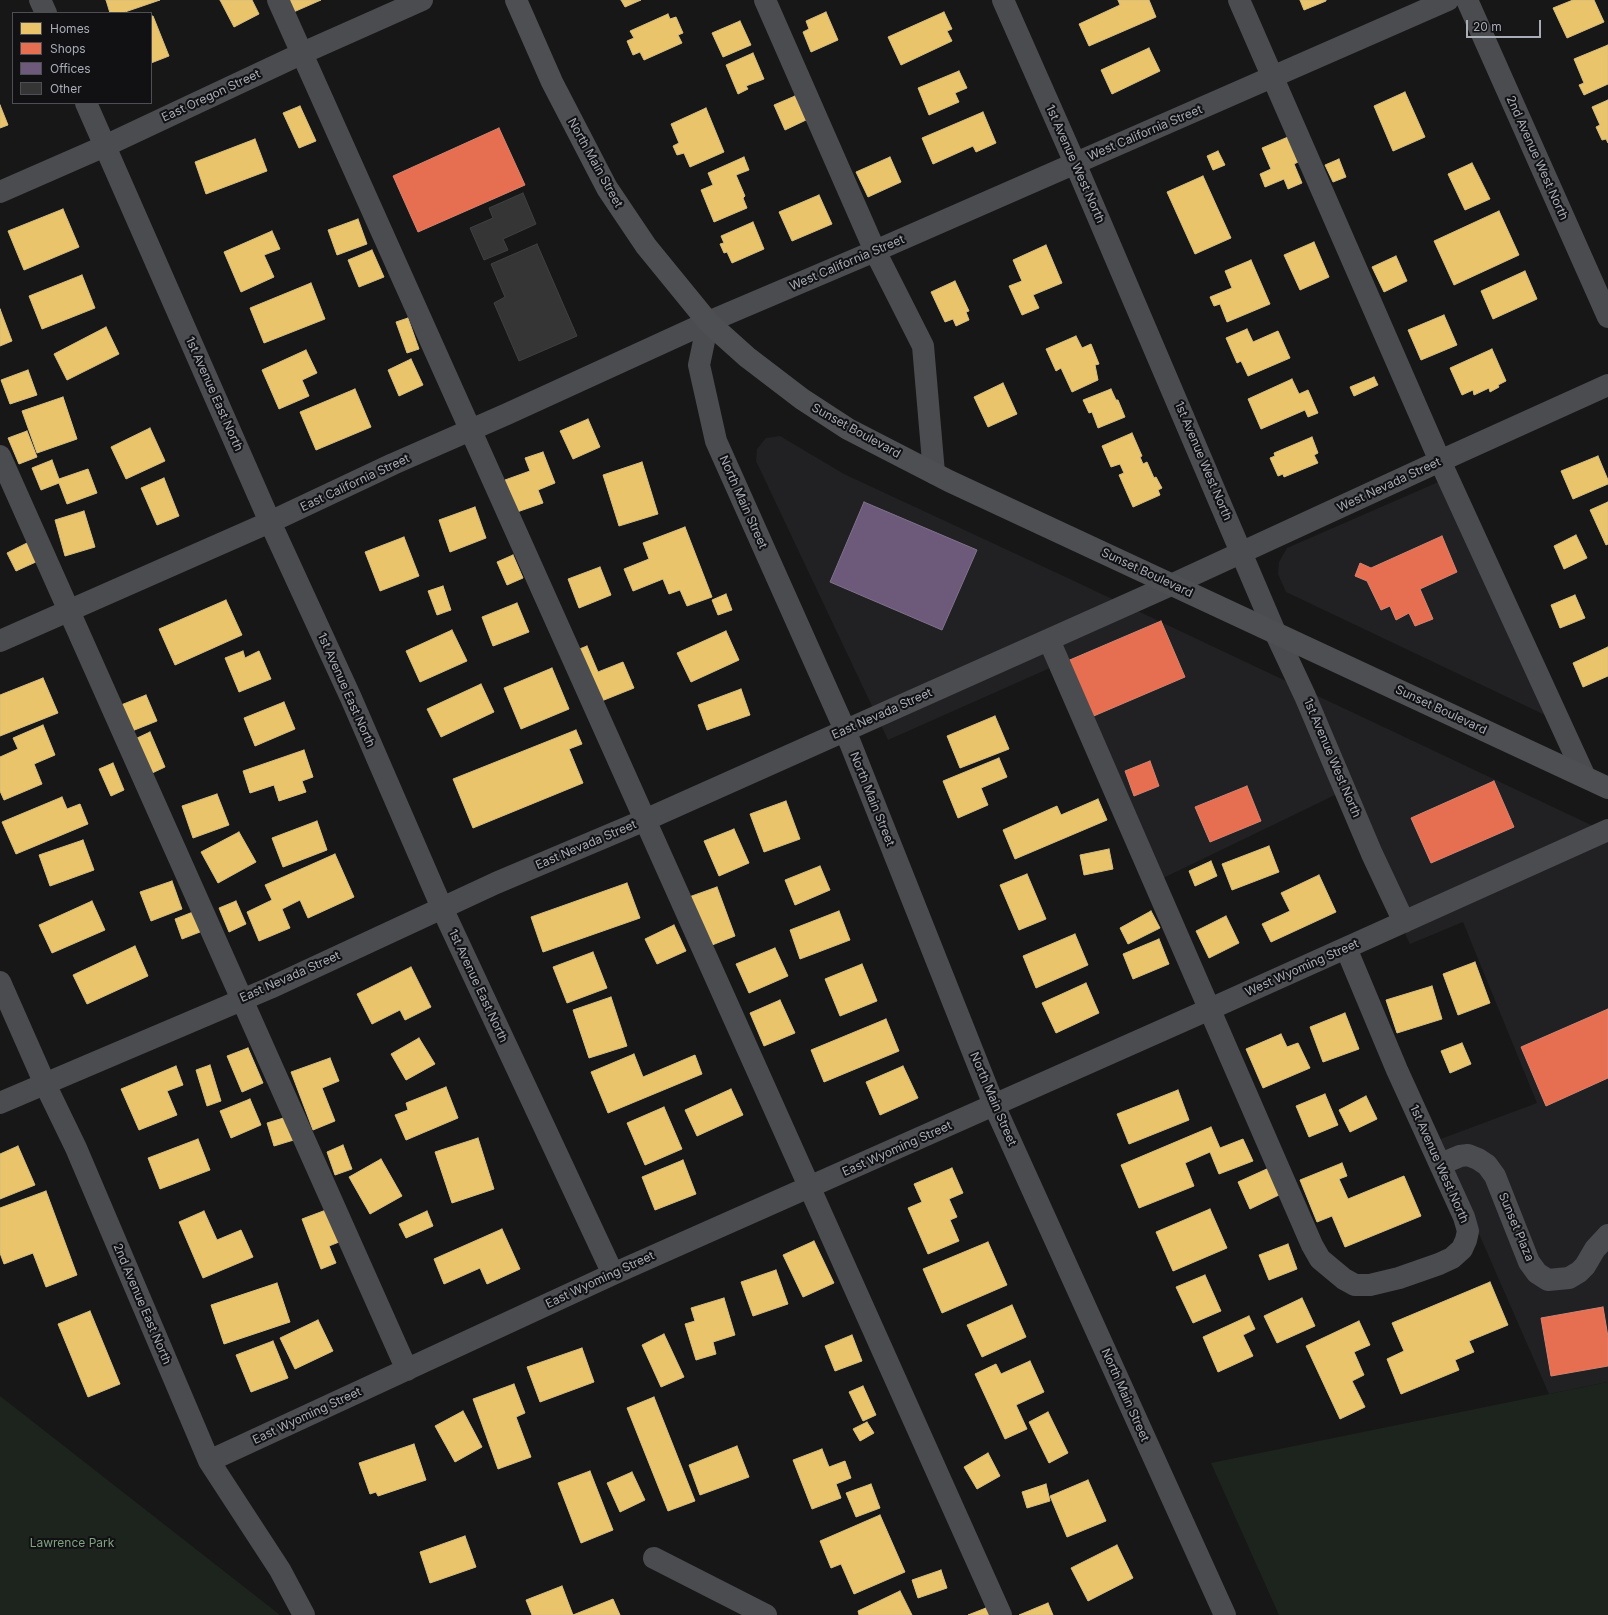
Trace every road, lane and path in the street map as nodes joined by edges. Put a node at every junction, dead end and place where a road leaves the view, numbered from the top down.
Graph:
1 (40, 0) edge
2 (278, 0) edge
3 (422, 0) edge
4 (516, 0) edge
5 (765, 0) edge
6 (1003, 0) edge
7 (1239, 0) edge
8 (1448, 0) edge
9 (1467, 0) edge
10 (46, 12) edge
11 (302, 54) junction
12 (1274, 77) junction
13 (86, 104) edge
14 (105, 146) junction
15 (1075, 163) junction
16 (0, 192) edge
17 (875, 251) junction
18 (1608, 317) edge
19 (708, 322) junction
20 (1608, 385) edge
21 (471, 430) junction
22 (0, 456) edge
23 (1440, 461) junction
24 (934, 473) junction
25 (270, 522) junction
26 (1242, 553) junction
27 (1171, 586) junction
28 (69, 610) junction
29 (1275, 632) junction
30 (1049, 640) junction
31 (0, 641) edge
32 (845, 730) junction
33 (1585, 777) junction
34 (1608, 788) edge
35 (645, 820) junction
36 (1608, 830) edge
37 (442, 908) junction
38 (1404, 922) junction
39 (1346, 948) junction
40 (0, 982) edge
41 (242, 999) junction
42 (1210, 1009) junction
43 (45, 1084) junction
44 (0, 1103) edge
45 (994, 1105) junction
46 (1440, 1164) junction
47 (810, 1188) junction
48 (1608, 1235) edge
49 (613, 1274) junction
50 (407, 1370) junction
51 (209, 1461) junction
52 (654, 1558) dead end
53 (304, 1615) edge
54 (766, 1615) edge
55 (1001, 1615) edge
56 (1225, 1615) edge

1 - 10 street
2 - 11 street
3 - 11 street, East Oregon Street
4 - 19 main road, North Main Street
5 - 17 street
6 - 15 street, 1st Avenue West North
7 - 12 street
8 - 12 street, West California Street
9 - 18 street, 2nd Avenue West North
11 - 14 street, East Oregon Street
11 - 21 street
12 - 15 street, West California Street
12 - 23 street
13 - 14 street, 1st Avenue East North
14 - 16 street, East Oregon Street
14 - 25 street, 1st Avenue East North
15 - 17 street, West California Street
15 - 26 street, 1st Avenue West North
17 - 19 street, West California Street
17 - 24 street
19 - 21 street, East California Street
19 - 24 main road, Sunset Boulevard
19 - 32 street, North Main Street
20 - 23 street, West Nevada Street
21 - 25 street, East California Street
21 - 35 street
22 - 28 street
23 - 26 street, West Nevada Street
23 - 33 street
24 - 27 main road, Sunset Boulevard
25 - 28 street, East California Street
25 - 37 street, 1st Avenue East North
26 - 27 street, West Nevada Street
26 - 29 street, 1st Avenue West North
27 - 29 main road, Sunset Boulevard
27 - 30 street, East Nevada Street
28 - 31 street, East California Street
28 - 41 street
29 - 33 main road, Sunset Boulevard
29 - 38 street, 1st Avenue West North
30 - 32 street, East Nevada Street
30 - 42 street, 1st Avenue West North
32 - 35 street, East Nevada Street
32 - 45 street, North Main Street
33 - 34 main road, Sunset Boulevard
35 - 37 street, East Nevada Street
35 - 47 street
36 - 38 street, West Wyoming Street
37 - 41 street, East Nevada Street
37 - 49 street, 1st Avenue East North
38 - 39 street, West Wyoming Street
39 - 42 street, West Wyoming Street
39 - 46 street, 1st Avenue West North
40 - 43 street, 2nd Avenue East North
41 - 43 street, East Nevada Street
41 - 50 street
42 - 45 street, West Wyoming Street
42 - 46 street, 1st Avenue West North
43 - 44 street, East Nevada Street
43 - 51 street, 2nd Avenue East North
45 - 47 street, East Wyoming Street
45 - 56 street, North Main Street
46 - 48 street, Sunset Plaza
47 - 49 street, East Wyoming Street
47 - 55 street
49 - 50 street, East Wyoming Street
50 - 51 street, East Wyoming Street
51 - 53 street, 2nd Avenue East North
52 - 54 street

